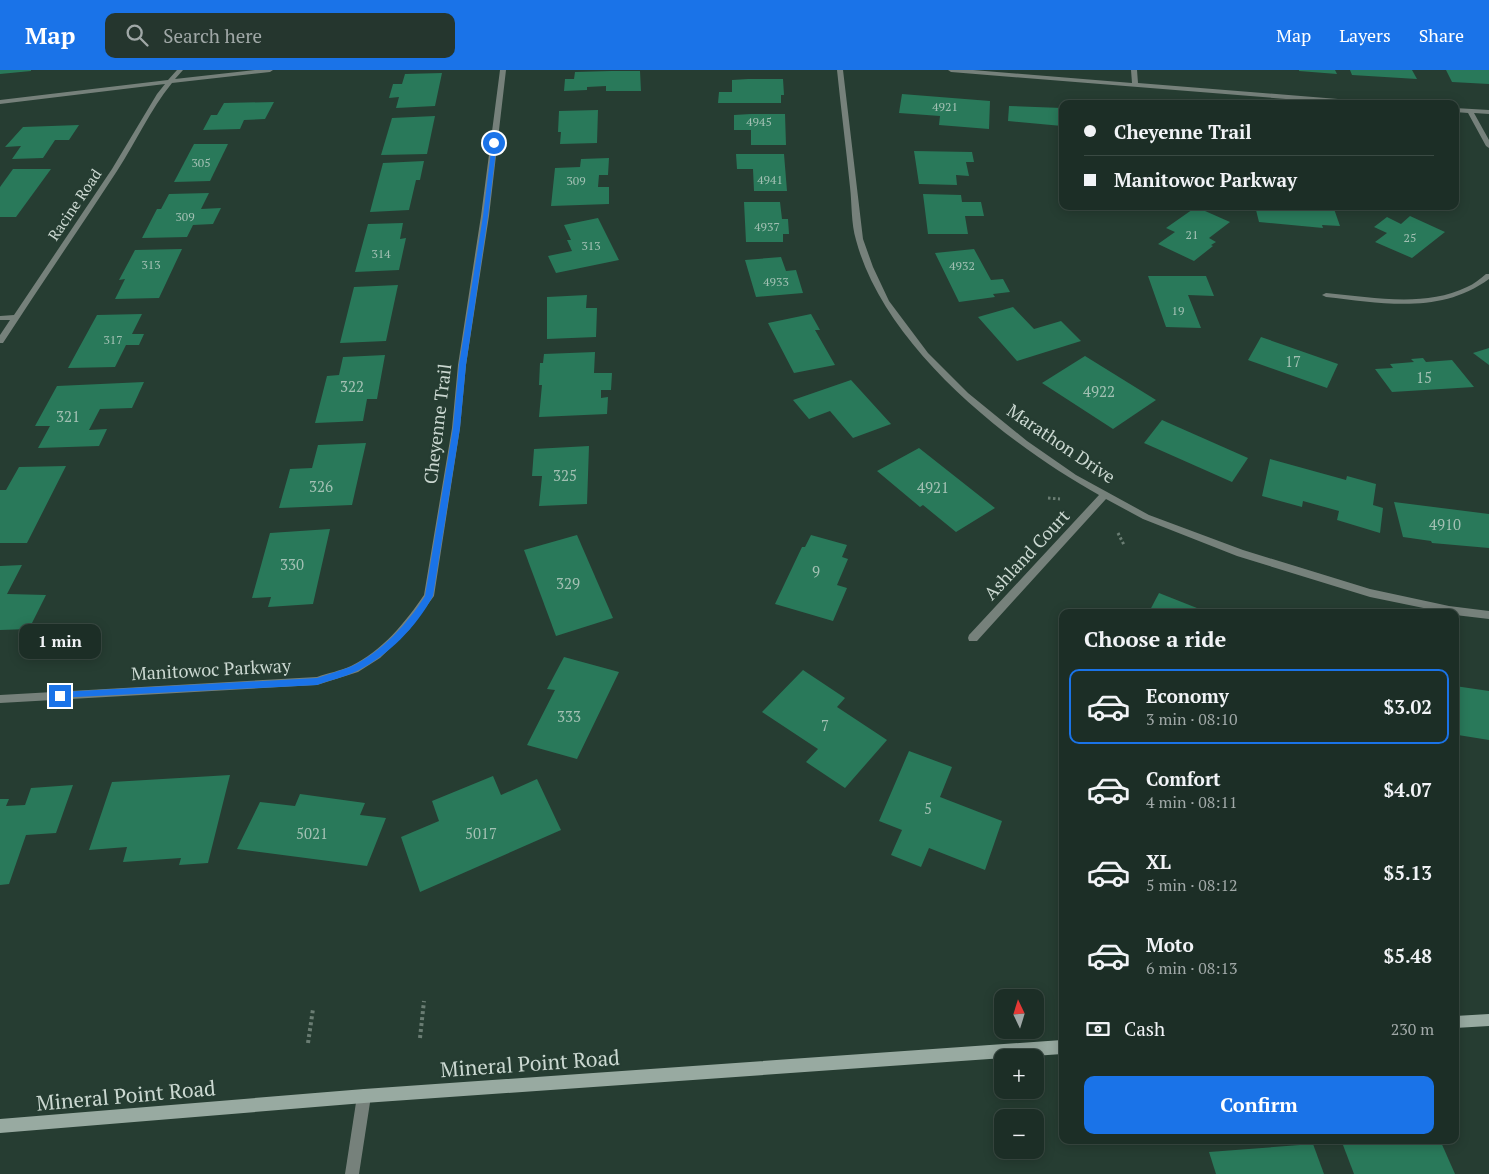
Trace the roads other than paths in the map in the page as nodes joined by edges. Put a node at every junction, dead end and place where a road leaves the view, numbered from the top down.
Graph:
1 (180, 70) edge
2 (270, 70) edge
3 (503, 70) edge
4 (840, 70) edge
5 (951, 70) edge
6 (1134, 70) edge
7 (170, 82) junction
8 (1135, 85) junction
9 (1324, 100) edge
10 (0, 102) edge
11 (1459, 110) edge
12 (1470, 110) junction
13 (1489, 112) edge
14 (1489, 146) edge
15 (1489, 276) edge
16 (1326, 295) dead end
17 (17, 317) junction
18 (0, 318) edge
19 (0, 341) edge
20 (1105, 495) junction
21 (1444, 609) edge
22 (1459, 611) edge
23 (1489, 615) edge
24 (406, 627) joint
25 (973, 638) dead end
26 (0, 699) edge
27 (1489, 1020) edge
28 (1459, 1022) edge
29 (1059, 1047) edge
30 (364, 1096) junction
31 (0, 1126) edge
32 (352, 1174) edge

1 - 7 street, Racine Road
2 - 7 street
3 - 24 street, Cheyenne Trail
4 - 20 street, Marathon Drive
5 - 8 street
6 - 8 street
7 - 10 street
7 - 17 street, Racine Road
8 - 9 street
11 - 12 street
12 - 13 street
12 - 14 street
15 - 16 street
17 - 18 street
17 - 19 street, Racine Road
20 - 21 street, Marathon Drive
20 - 25 street, Ashland Court
22 - 23 street, Marathon Drive
24 - 26 street, Manitowoc Parkway
27 - 28 main road
29 - 30 main road, Mineral Point Road
30 - 31 main road, Mineral Point Road
30 - 32 street

